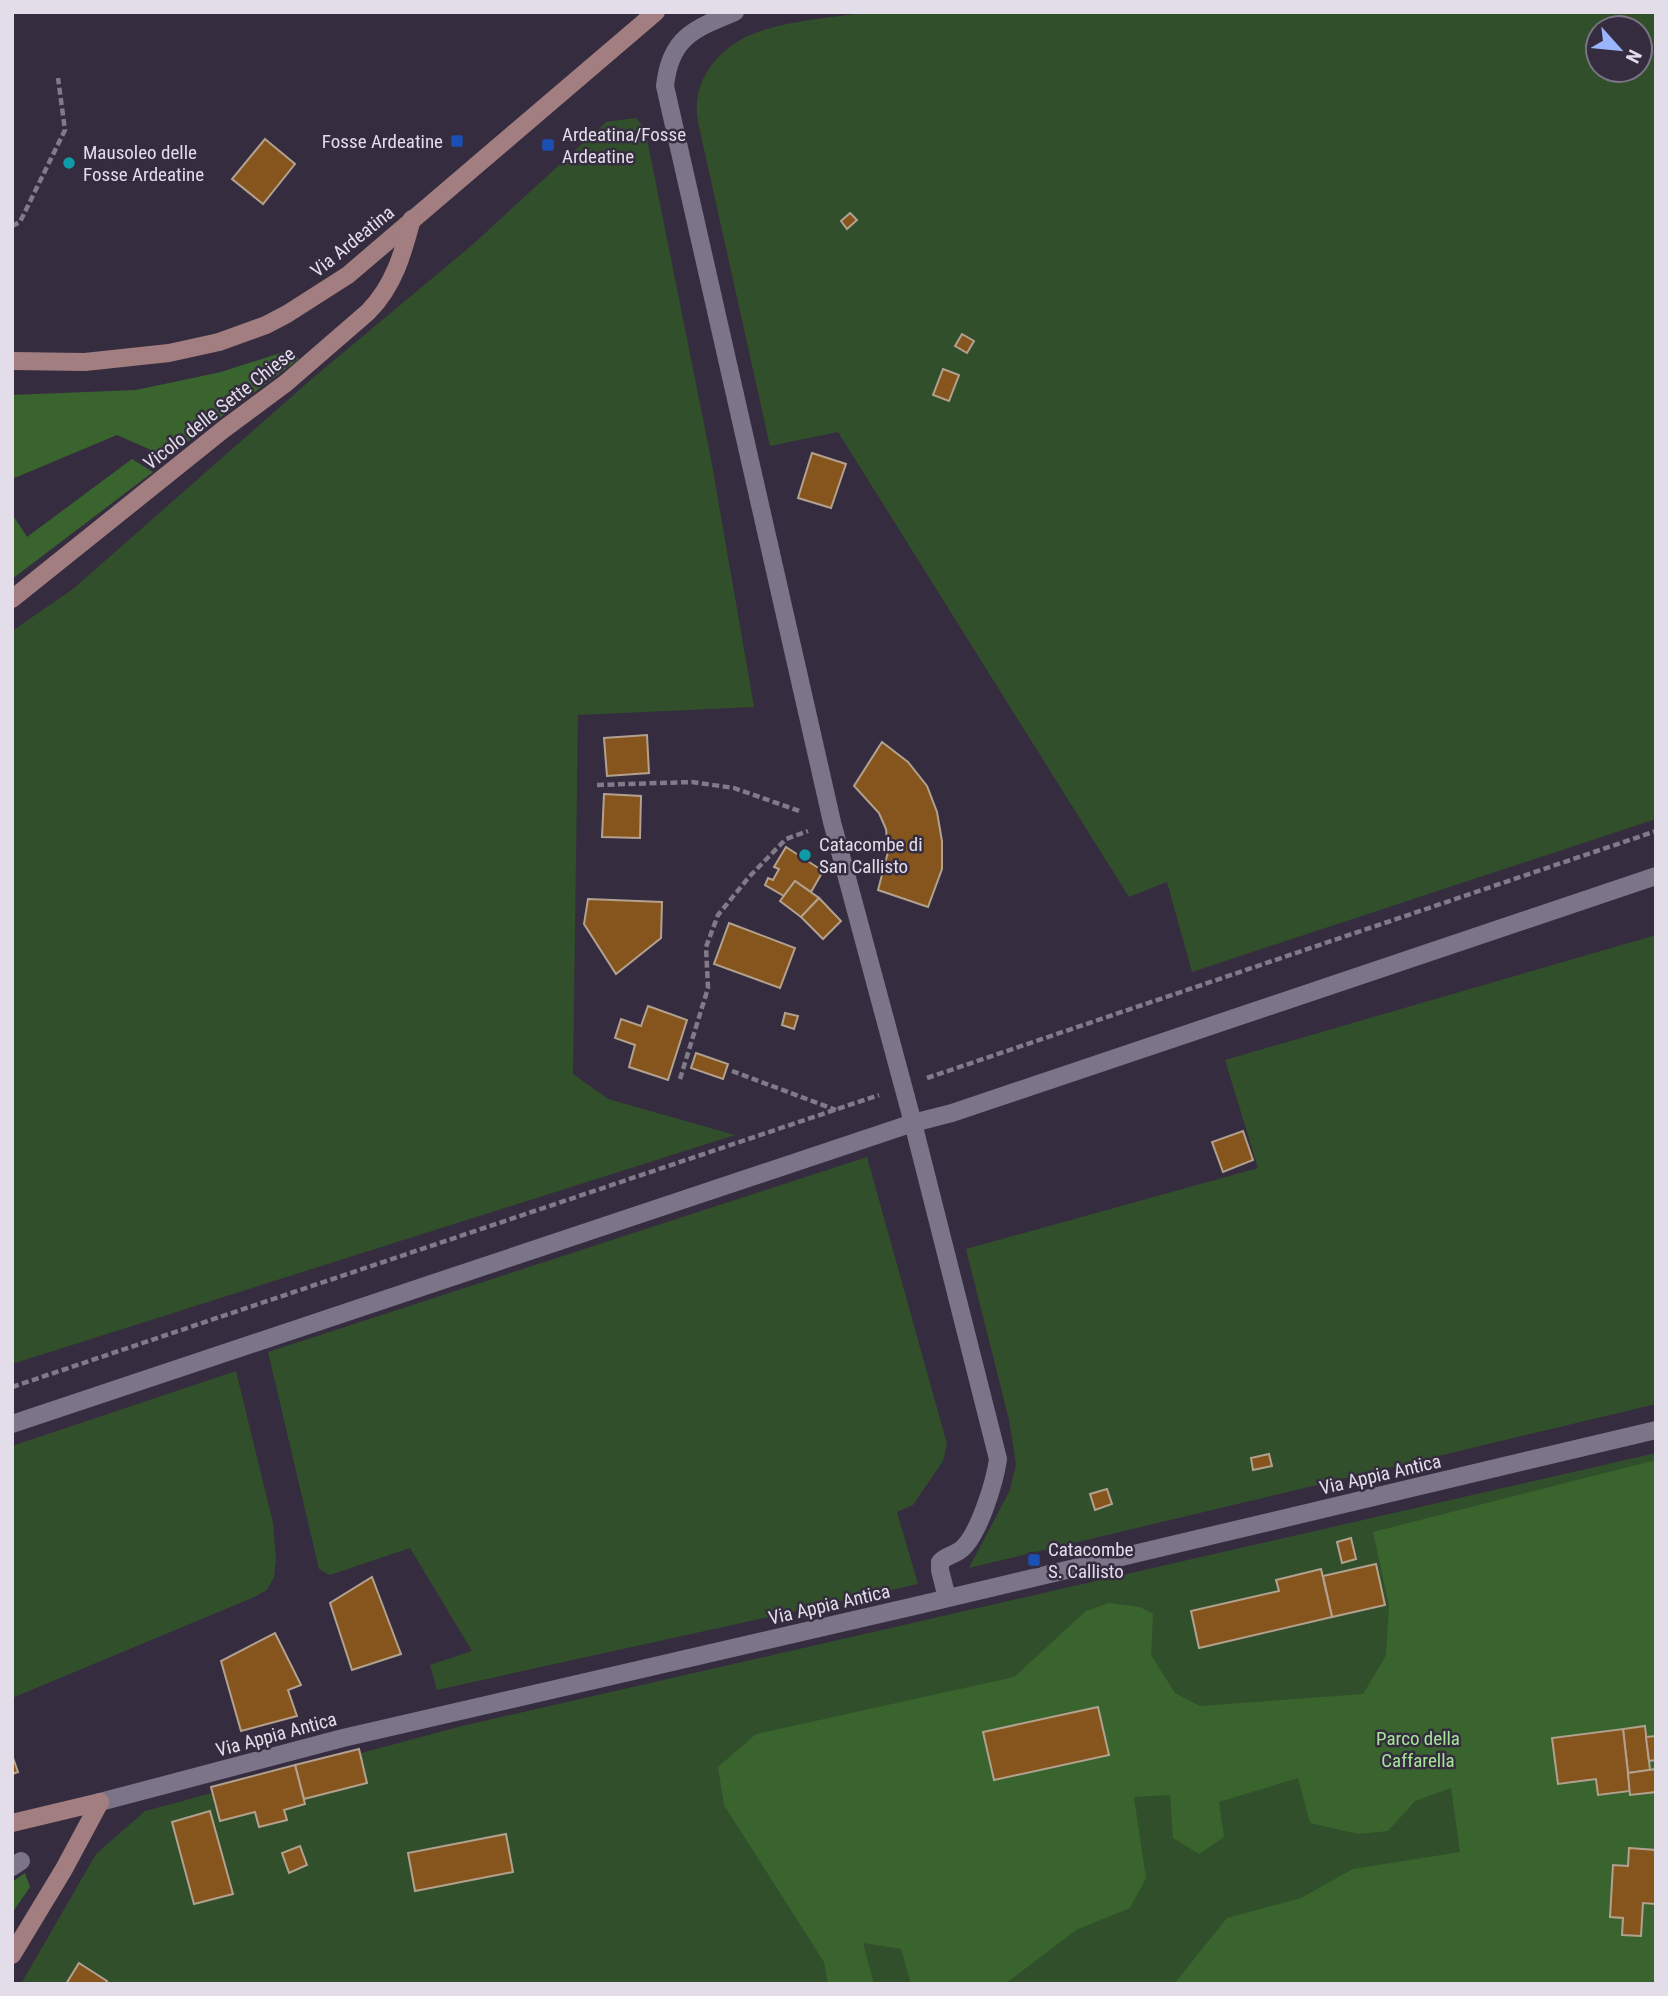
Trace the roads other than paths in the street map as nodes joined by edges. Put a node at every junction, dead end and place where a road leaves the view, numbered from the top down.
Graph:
1 (656, 12) edge
2 (735, 12) edge
3 (412, 219) junction
4 (12, 361) edge
5 (12, 599) edge
6 (1656, 876) edge
7 (913, 1123) junction
8 (12, 1424) edge
9 (1656, 1430) edge
10 (947, 1598) junction
11 (100, 1802) junction
12 (12, 1823) edge
13 (12, 1955) edge

1 - 3 main road, Via Ardeatina
2 - 7 street
3 - 4 main road, Via Ardeatina
3 - 5 main road, Vicolo delle Sette Chiese
6 - 7 street
7 - 8 street
7 - 10 street
9 - 10 street, Via Appia Antica
10 - 11 street, Via Appia Antica
11 - 12 main road, Via Appia Antica
11 - 13 main road

